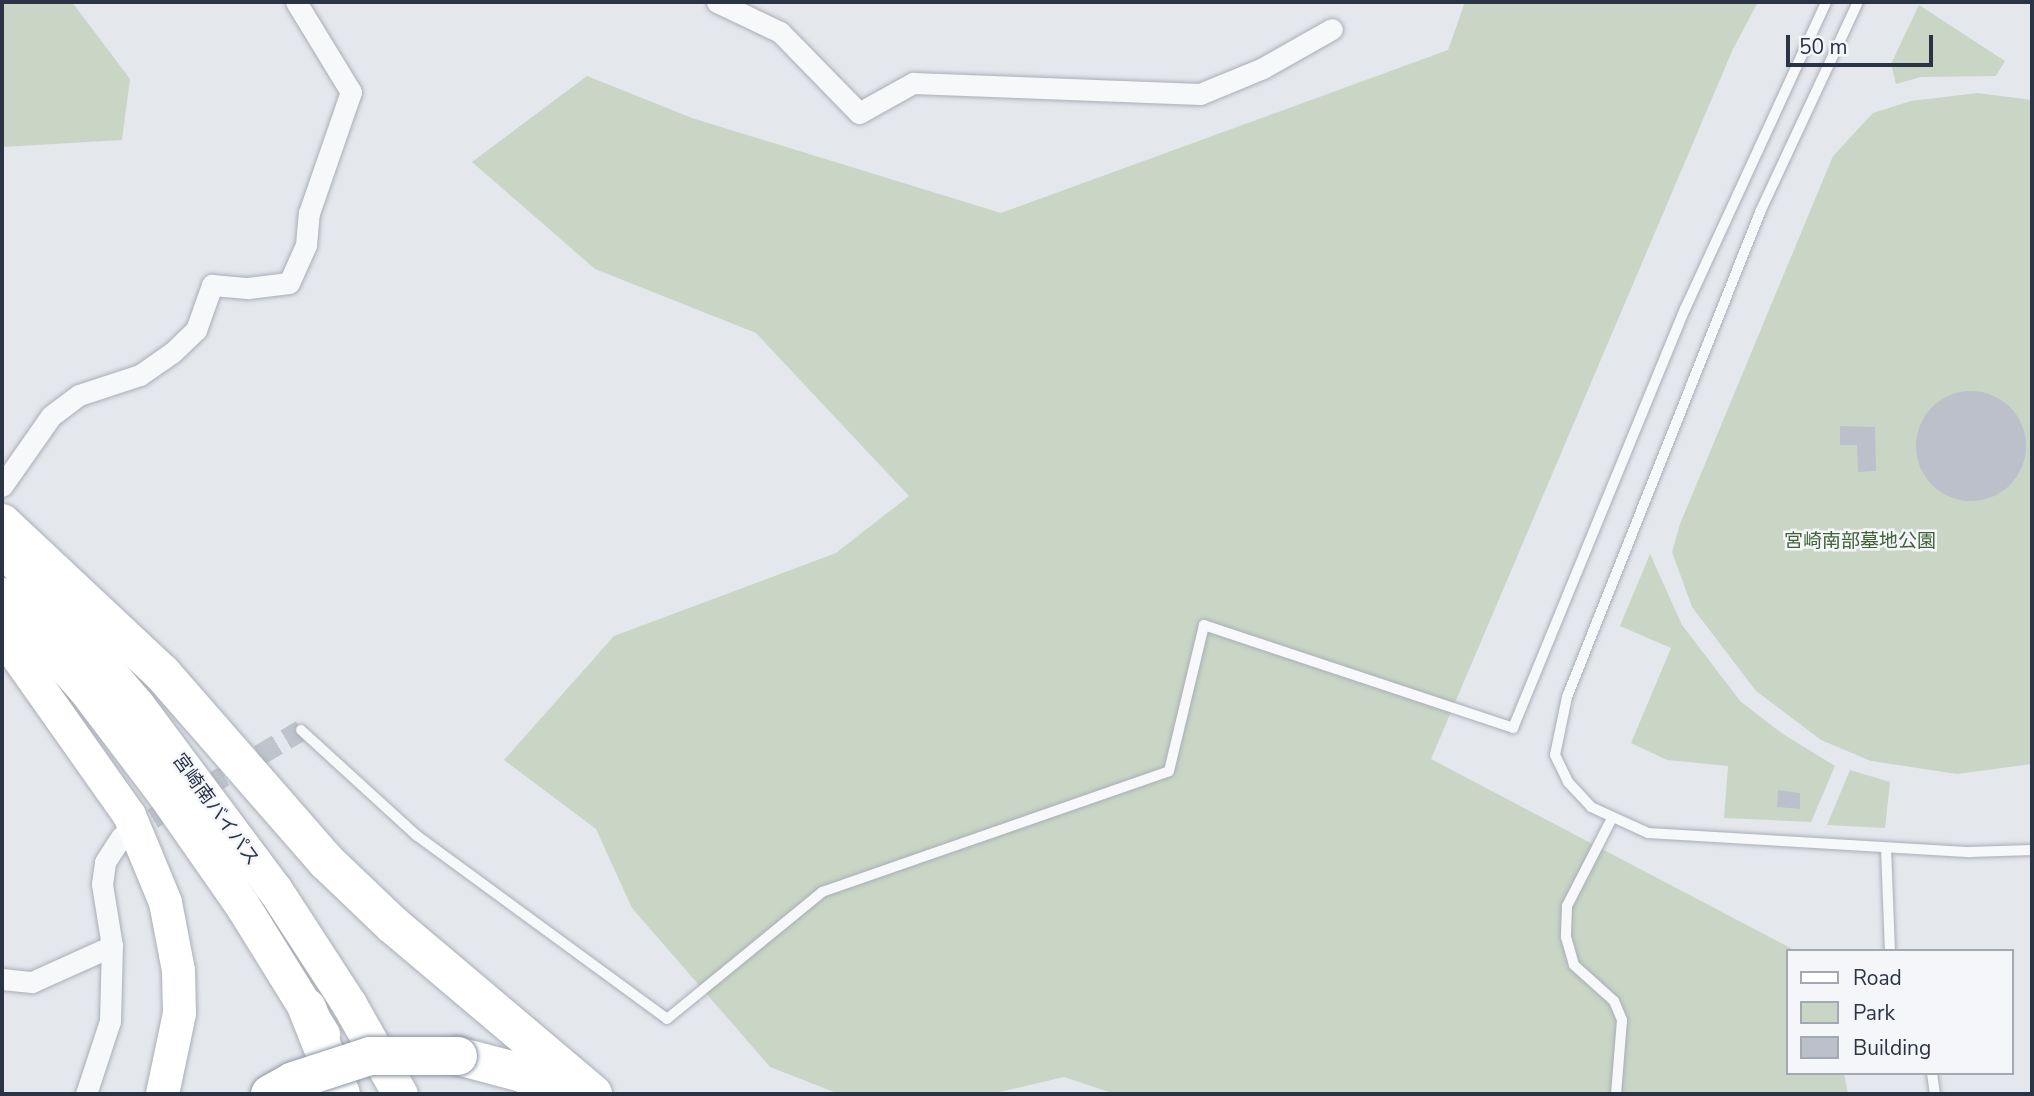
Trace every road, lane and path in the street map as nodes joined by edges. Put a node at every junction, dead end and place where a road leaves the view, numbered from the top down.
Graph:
1 (296, 2) edge
2 (717, 2) edge
3 (1826, 2) edge
4 (1858, 2) edge
5 (1332, 30) dead end
6 (2, 486) edge
7 (2, 523) edge
8 (2, 546) edge
9 (2, 595) edge
10 (2, 635) edge
11 (301, 730) dead end
12 (1611, 820) junction
13 (121, 837) tunnel mouth
14 (1886, 848) junction
15 (2032, 849) edge
16 (113, 946) junction
17 (1890, 949) edge
18 (2, 979) edge
19 (349, 1004) junction
20 (307, 1008) junction
21 (1932, 1075) edge
22 (86, 1094) edge
23 (162, 1094) edge
24 (270, 1094) edge
25 (341, 1094) edge
26 (358, 1094) edge
27 (400, 1094) edge
28 (419, 1094) edge
29 (570, 1094) edge
30 (593, 1094) edge
31 (1616, 1094) edge
32 (1935, 1094) edge

1 - 6 street
2 - 5 street
3 - 11 lane
4 - 12 lane
7 - 30 highway
8 - 19 highway, 宮崎南バイパス
9 - 20 highway, 宮崎南バイパス
10 - 23 main road
12 - 14 lane
12 - 31 lane
13 - 16 street
14 - 15 lane
14 - 17 lane
16 - 18 street
16 - 22 street
19 - 27 highway, 宮崎南バイパス
19 - 28 main road
20 - 25 highway
20 - 26 highway, 宮崎南バイパス
21 - 32 lane
24 - 29 highway, bridge

